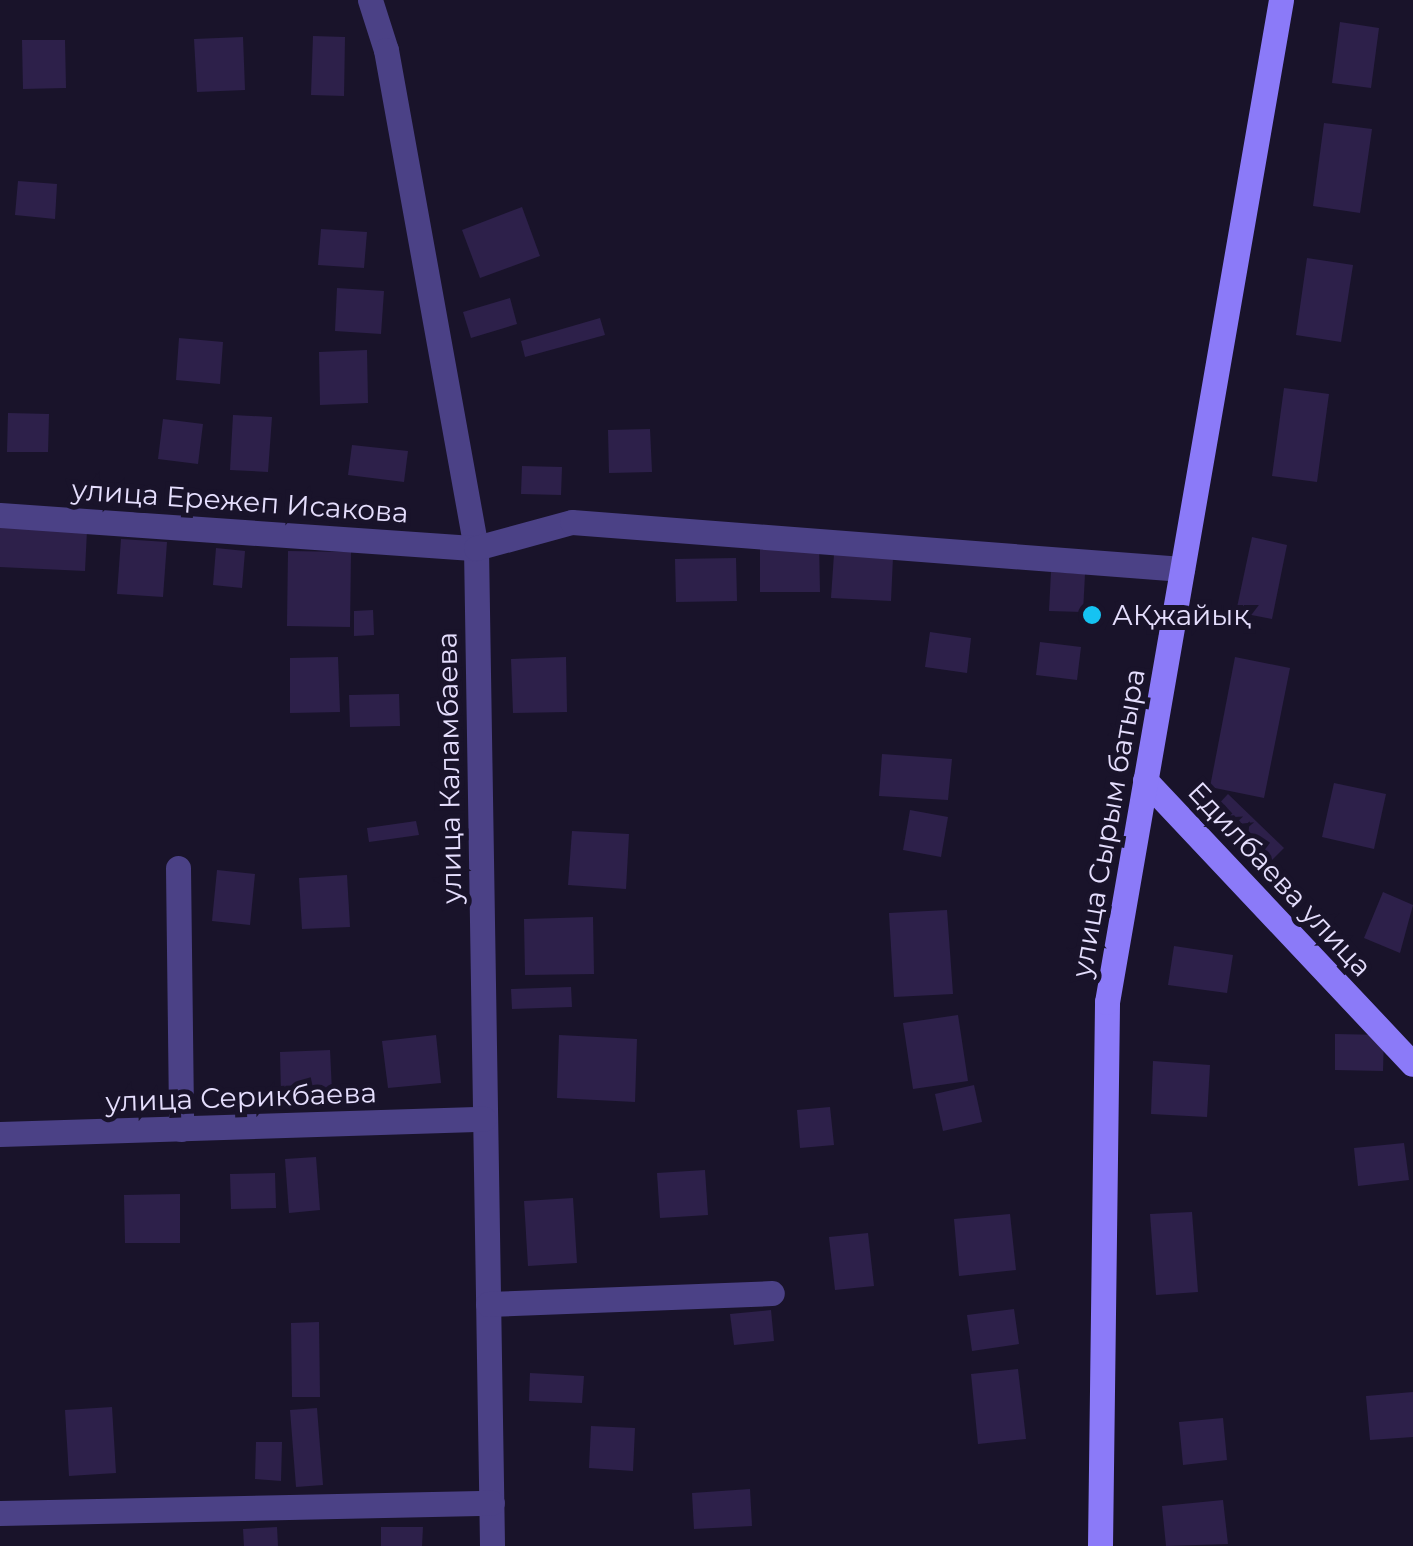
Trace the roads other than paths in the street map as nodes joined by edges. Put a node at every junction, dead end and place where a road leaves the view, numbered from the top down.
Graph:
1 (370, 0) edge
2 (1282, 0) edge
3 (0, 515) edge
4 (476, 548) junction
5 (1182, 570) junction
6 (1146, 780) junction
7 (178, 868) dead end
8 (1413, 1064) edge
9 (484, 1119) junction
10 (181, 1128) junction
11 (0, 1134) edge
12 (772, 1293) dead end
13 (488, 1304) junction
14 (492, 1502) junction
15 (0, 1513) edge
16 (492, 1546) edge
17 (1100, 1546) edge

1 - 4 street, улица Каламбаева
2 - 5 street, улица Сырым батыра
3 - 4 street, улица Ережеп Исакова
4 - 5 street, улица Ережеп Исакова
4 - 9 street, улица Каламбаева
5 - 6 street, улица Сырым батыра
6 - 8 street, Едилбаева улица
6 - 17 street, улица Сырым батыра
7 - 10 street
9 - 10 street, улица Серикбаева
9 - 13 street, улица Каламбаева
10 - 11 street, улица Серикбаева
12 - 13 street
13 - 14 street, улица Каламбаева
14 - 15 street
14 - 16 street, улица Каламбаева

